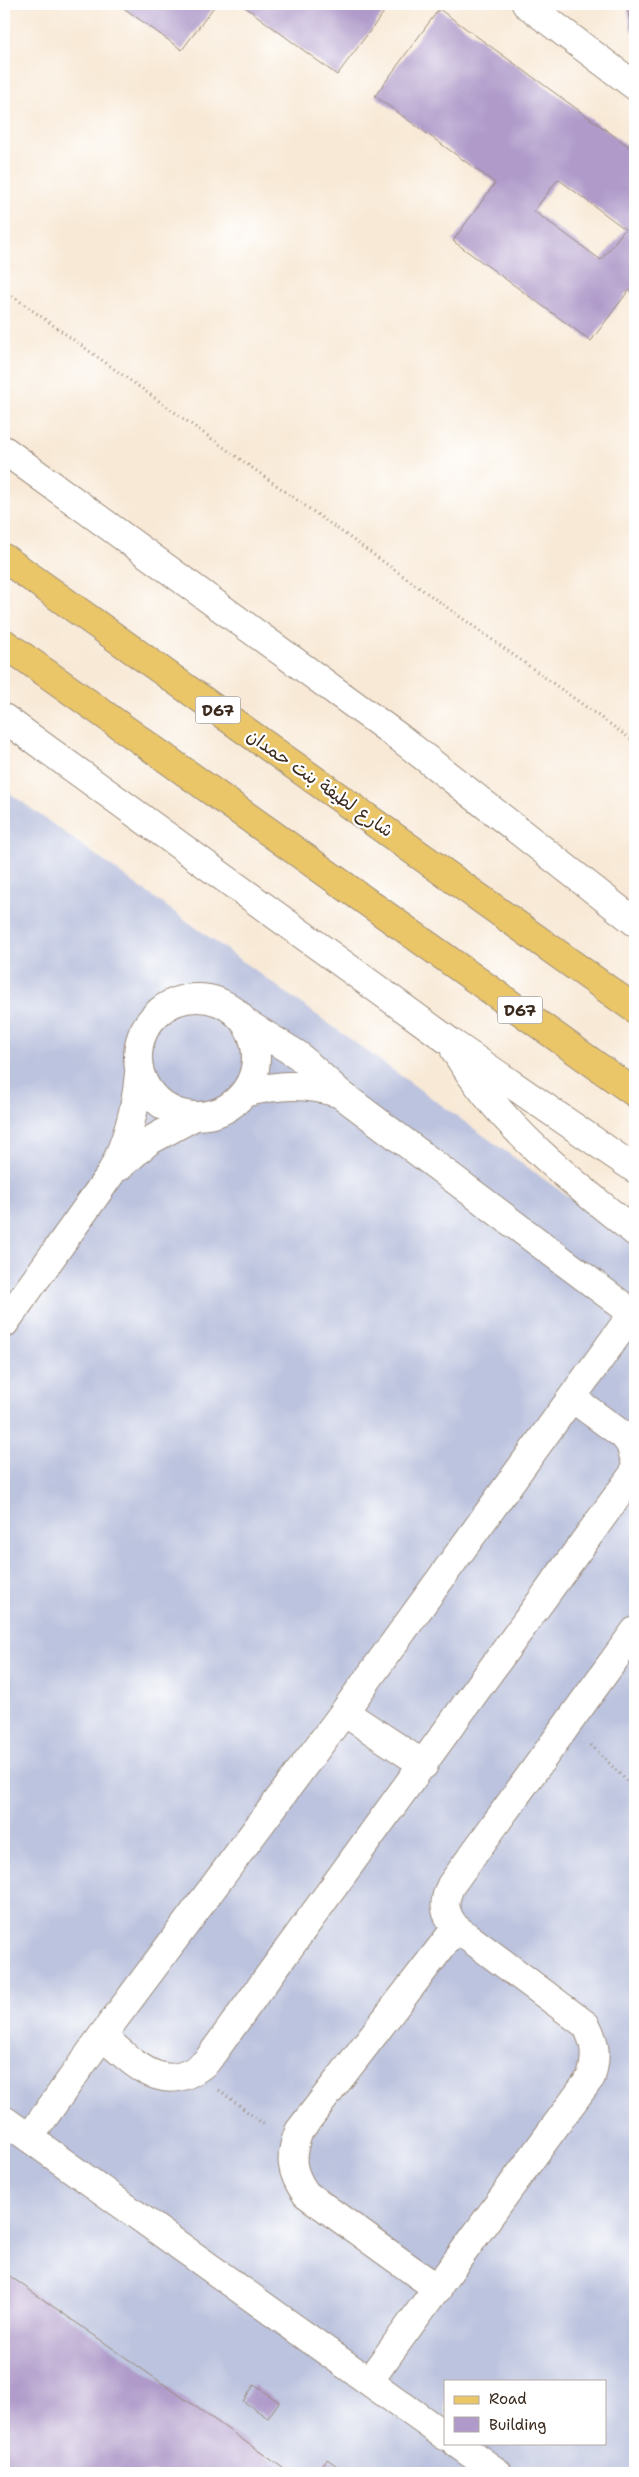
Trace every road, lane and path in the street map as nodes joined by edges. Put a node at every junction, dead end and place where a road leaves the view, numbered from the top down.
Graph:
1 (530, 5) edge
2 (635, 86) edge
3 (4, 290) edge
4 (4, 450) edge
5 (4, 558) edge
6 (4, 643) edge
7 (4, 718) edge
8 (635, 742) edge
9 (635, 922) edge
10 (635, 1009) edge
11 (246, 1023) junction
12 (450, 1041) junction
13 (139, 1073) junction
14 (244, 1093) junction
15 (635, 1093) edge
16 (342, 1095) junction
17 (195, 1116) junction
18 (635, 1169) edge
19 (110, 1175) junction
20 (635, 1232) edge
21 (634, 1314) edge
22 (4, 1324) edge
23 (572, 1398) junction
24 (635, 1460) edge
25 (635, 1467) edge
26 (635, 1631) edge
27 (344, 1712) junction
28 (568, 1723) junction
29 (424, 1764) junction
30 (635, 1789) edge
31 (456, 1928) junction
32 (102, 2036) junction
33 (195, 2072) junction
34 (4, 2120) edge
35 (29, 2138) junction
36 (293, 2147) junction
37 (438, 2289) junction
38 (369, 2381) junction
39 (444, 2435) edge
40 (457, 2444) edge
41 (498, 2473) edge

1 - 2 street
3 - 8 path
4 - 9 street
5 - 10 main road, شارع لطيفة بنت حمدان / D67
6 - 15 main road, D67
7 - 12 street
11 - 13 street
11 - 14 street
11 - 16 street
12 - 18 street
12 - 20 street
13 - 17 street
13 - 19 street
14 - 16 street
14 - 17 street
16 - 21 street
17 - 19 street
19 - 22 street
21 - 23 street
23 - 24 street
23 - 27 street
25 - 29 street
26 - 28 street
27 - 29 street
27 - 32 street
28 - 30 path
28 - 31 street
29 - 33 street
31 - 36 street
31 - 37 street
32 - 33 street
32 - 35 street
33 - 36 path
34 - 35 street
35 - 38 street
36 - 37 street
37 - 38 street
38 - 39 street
40 - 41 street

